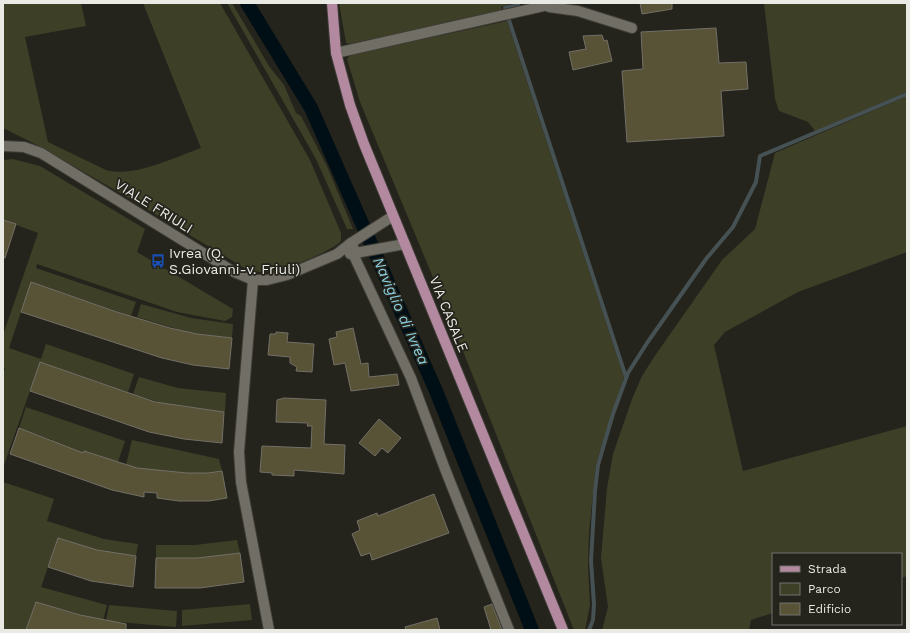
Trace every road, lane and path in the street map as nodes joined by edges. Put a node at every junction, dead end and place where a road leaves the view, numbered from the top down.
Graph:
1 (332, 3) edge
2 (557, 3) edge
3 (543, 6) junction
4 (632, 28) dead end
5 (336, 53) junction
6 (3, 146) edge
7 (393, 216) junction
8 (351, 243) junction
9 (405, 244) junction
10 (356, 253) junction
11 (337, 254) junction
12 (253, 280) junction
13 (269, 630) edge
14 (509, 630) edge
15 (563, 630) edge

1 - 5 main road, VIA CASALE
2 - 3 street
3 - 4 street
3 - 5 street
5 - 7 main road, VIA CASALE
6 - 12 street, VIALE FRIULI
7 - 8 street, VIALE FRIULI
7 - 9 main road, VIA CASALE
8 - 10 street
8 - 11 street, VIALE FRIULI
9 - 10 street, VIALE FRIULI
9 - 15 main road, VIA CASALE
10 - 11 street, VIALE FRIULI
10 - 14 street
11 - 12 street, VIALE FRIULI
12 - 13 street

